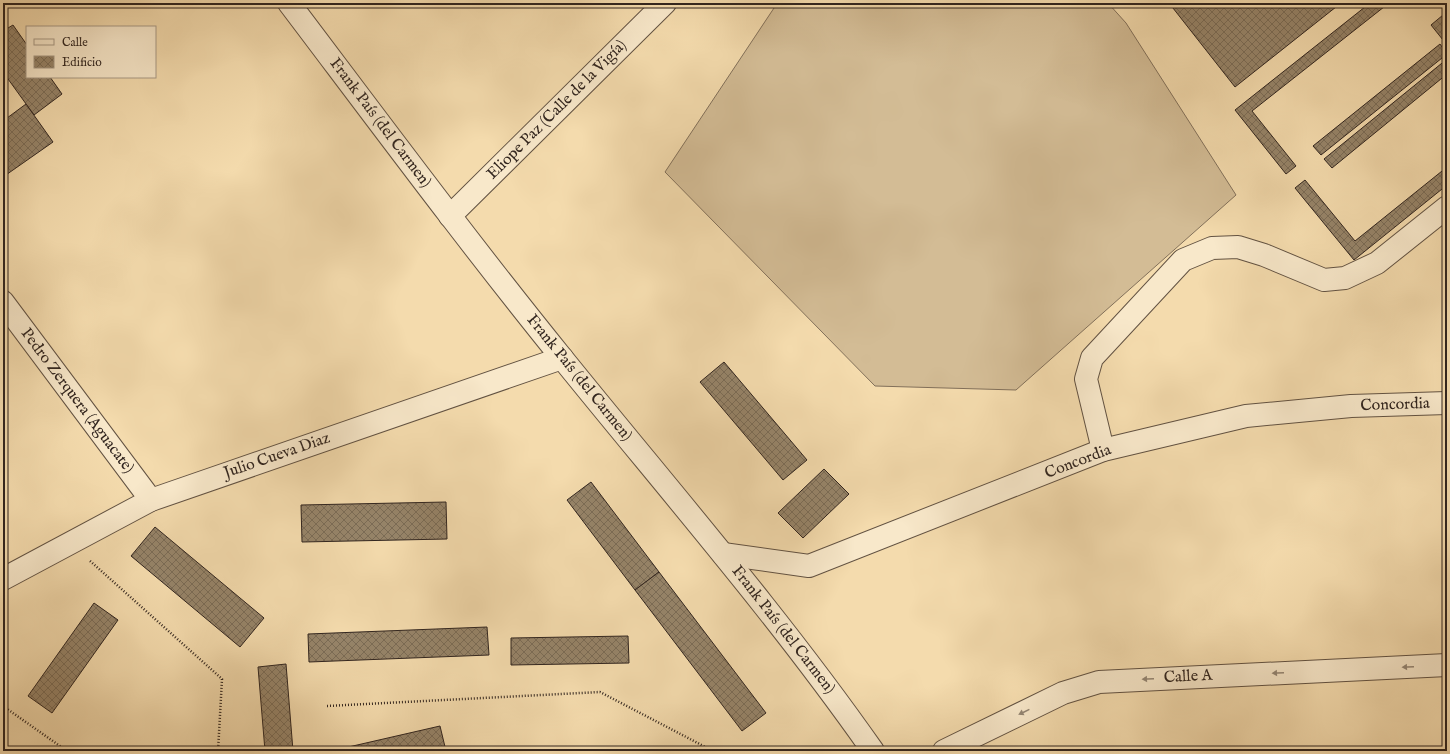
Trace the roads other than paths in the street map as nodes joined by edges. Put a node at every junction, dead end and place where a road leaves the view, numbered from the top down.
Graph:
1 (288, 3) edge
2 (664, 3) edge
3 (1447, 207) edge
4 (450, 216) junction
5 (3, 302) edge
6 (562, 358) junction
7 (1447, 403) edge
8 (1103, 450) junction
9 (151, 500) junction
10 (723, 554) junction
11 (3, 579) edge
12 (1447, 665) edge
13 (873, 751) edge
14 (944, 751) edge

1 - 4 street, Frank País (del Carmen)
2 - 4 street, Eliope Paz (Calle de la Vigía)
3 - 8 street
4 - 6 street, Frank País (del Carmen)
5 - 9 street, Pedro Zerquera (Aguacate)
6 - 9 street, Julio Cueva Diaz
6 - 10 street, Frank País (del Carmen)
7 - 8 street, Concordia
8 - 10 street, Concordia
9 - 11 street, Julio Cueva Diaz
10 - 13 street, Frank País (del Carmen)
12 -> 14 street, Calle A

